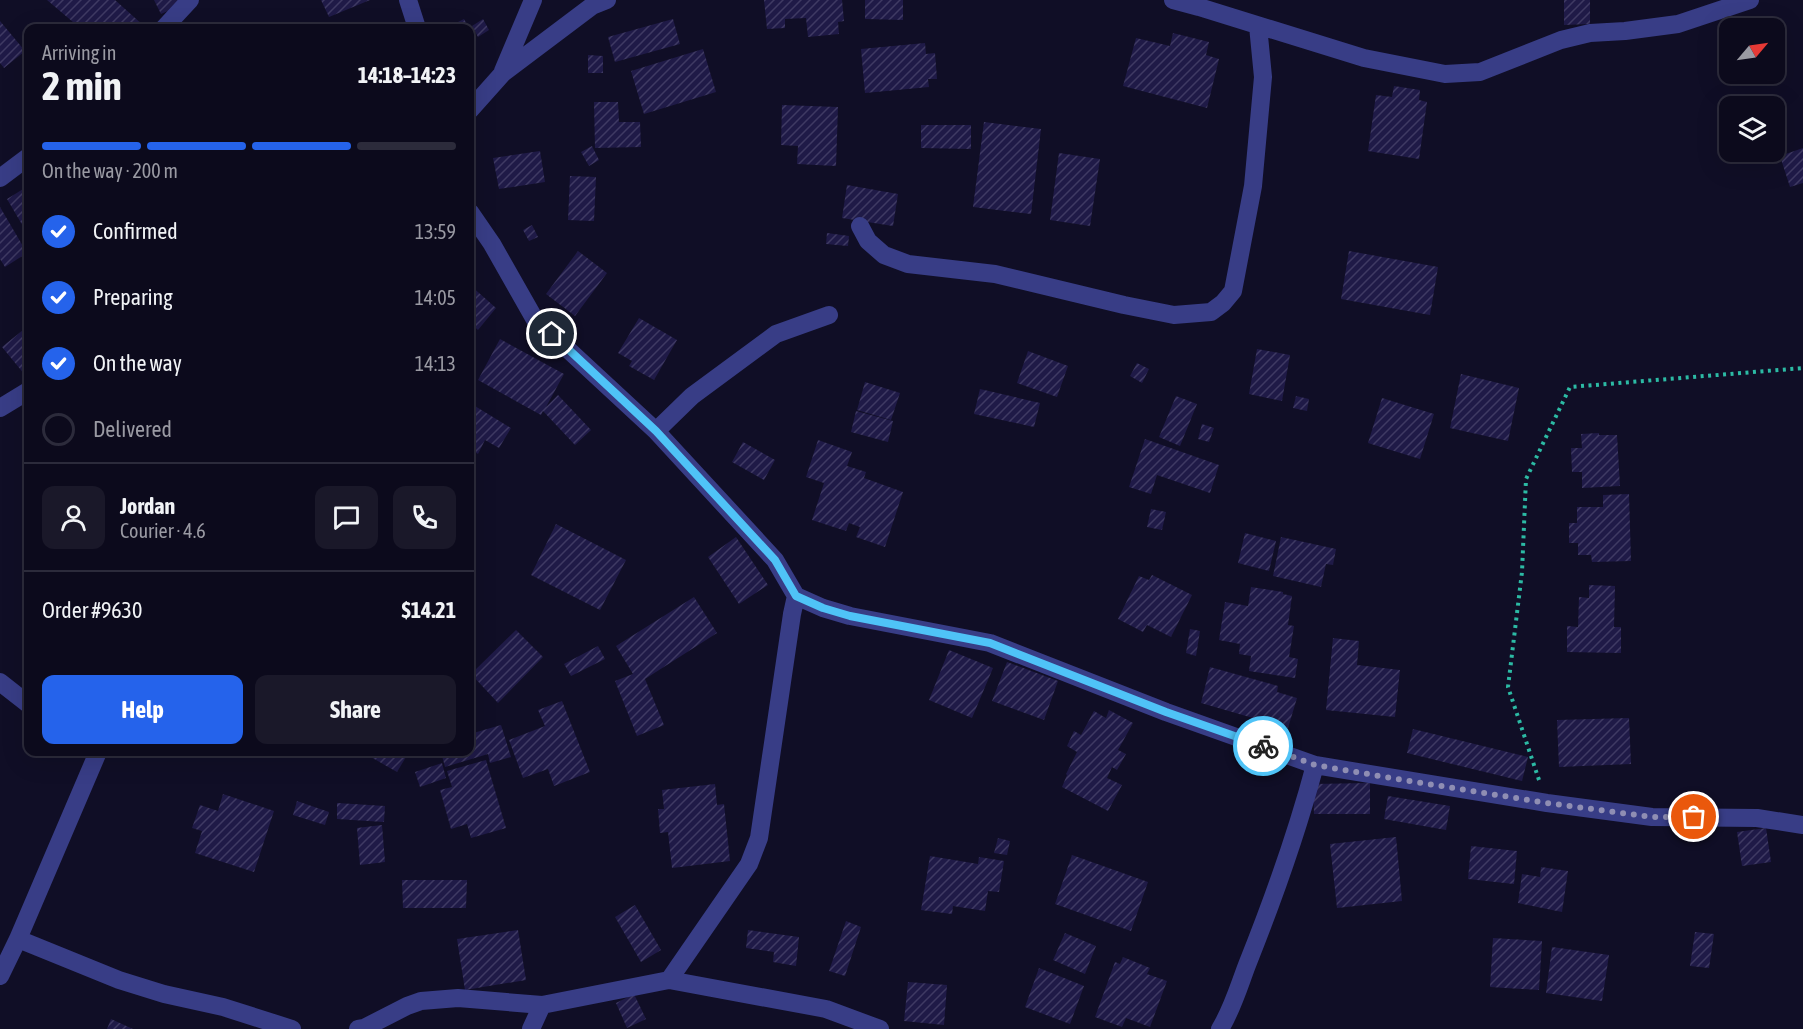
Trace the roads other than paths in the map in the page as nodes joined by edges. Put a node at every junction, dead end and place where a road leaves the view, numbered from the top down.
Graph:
1 (190, 0) edge
2 (408, 0) edge
3 (533, 0) edge
4 (607, 0) edge
5 (1173, 0) edge
6 (1750, 0) edge
7 (1198, 3) edge
8 (168, 24) edge
9 (416, 24) edge
10 (1258, 26) junction
11 (503, 73) junction
12 (474, 106) edge
13 (24, 160) edge
14 (0, 178) edge
15 (474, 218) edge
16 (860, 226) dead end
17 (829, 315) dead end
18 (24, 393) edge
19 (0, 408) edge
20 (656, 431) junction
21 (796, 596) junction
22 (0, 682) edge
23 (24, 701) edge
24 (96, 756) edge
25 (1315, 765) junction
26 (1803, 825) edge
27 (18, 939) junction
28 (1, 969) edge
29 (669, 980) junction
30 (542, 1005) junction
31 (292, 1029) edge
32 (358, 1029) edge
33 (531, 1029) edge
34 (880, 1029) edge
35 (1220, 1029) edge

1 - 8 street
2 - 9 street
3 - 11 street
4 - 11 street
5 - 7 street
6 - 10 street
7 - 10 street
10 - 16 street
11 - 12 street
13 - 14 street
15 - 20 street
17 - 20 street
18 - 19 street
20 - 21 street
21 - 25 street
21 - 29 street
22 - 23 street
24 - 27 street
25 - 26 street
25 - 35 street
27 - 28 street
27 - 31 street
29 - 30 street
29 - 34 street
30 - 32 street
30 - 33 street

